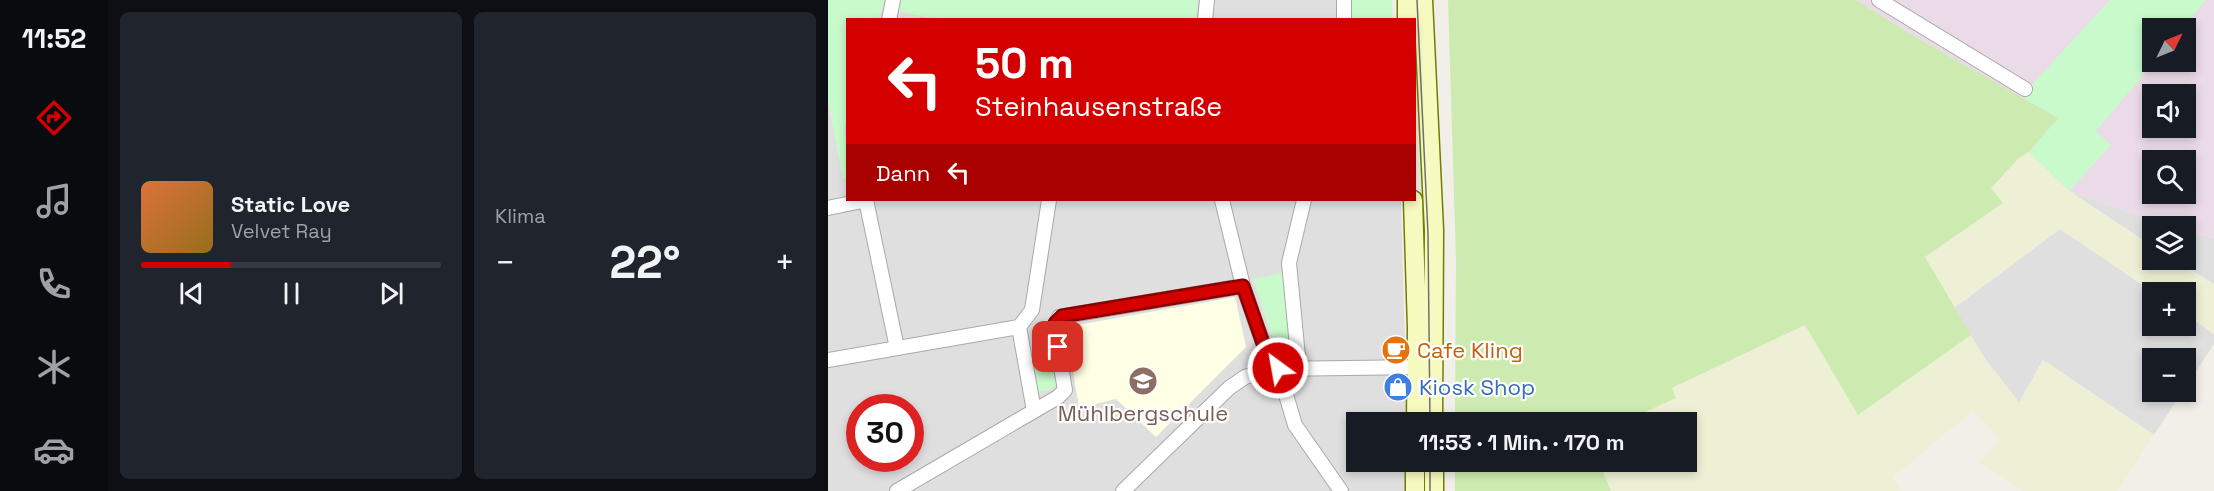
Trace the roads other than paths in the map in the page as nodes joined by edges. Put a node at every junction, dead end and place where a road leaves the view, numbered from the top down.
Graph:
1 (893, 0) edge
2 (1208, 0) edge
3 (1344, 0) edge
4 (1407, 0) edge
5 (1423, 0) edge
6 (1879, 0) edge
7 (889, 18) edge
8 (1205, 18) edge
9 (1344, 18) edge
10 (1407, 18) edge
11 (2025, 89) dead end
12 (862, 201) edge
13 (867, 201) edge
14 (1048, 201) edge
15 (1222, 201) edge
16 (1304, 201) edge
17 (1413, 201) edge
18 (828, 208) edge
19 (1243, 286) junction
20 (1019, 327) junction
21 (897, 348) junction
22 (828, 360) edge
23 (1299, 367) junction
24 (1425, 367) junction
25 (1275, 369) junction
26 (1034, 411) junction
27 (1418, 412) edge
28 (1431, 412) edge
29 (1415, 472) edge
30 (1434, 472) edge
31 (897, 491) edge
32 (1123, 491) edge
33 (1341, 491) edge
34 (1415, 491) edge
35 (1434, 491) edge

1 - 7 street
2 - 8 street
3 - 9 street
4 - 10 main road
5 - 24 main road
6 - 11 street
12 - 18 street
13 - 21 street
14 - 20 street
15 - 19 street
16 - 23 street
17 - 24 main road
19 - 25 street
19 - 26 street
20 - 21 street
20 - 26 street
21 - 22 street
23 - 24 street
23 - 25 street
24 - 27 main road
24 - 28 main road
25 - 32 street
25 - 33 street
26 - 31 street
29 - 34 main road
30 - 35 main road

